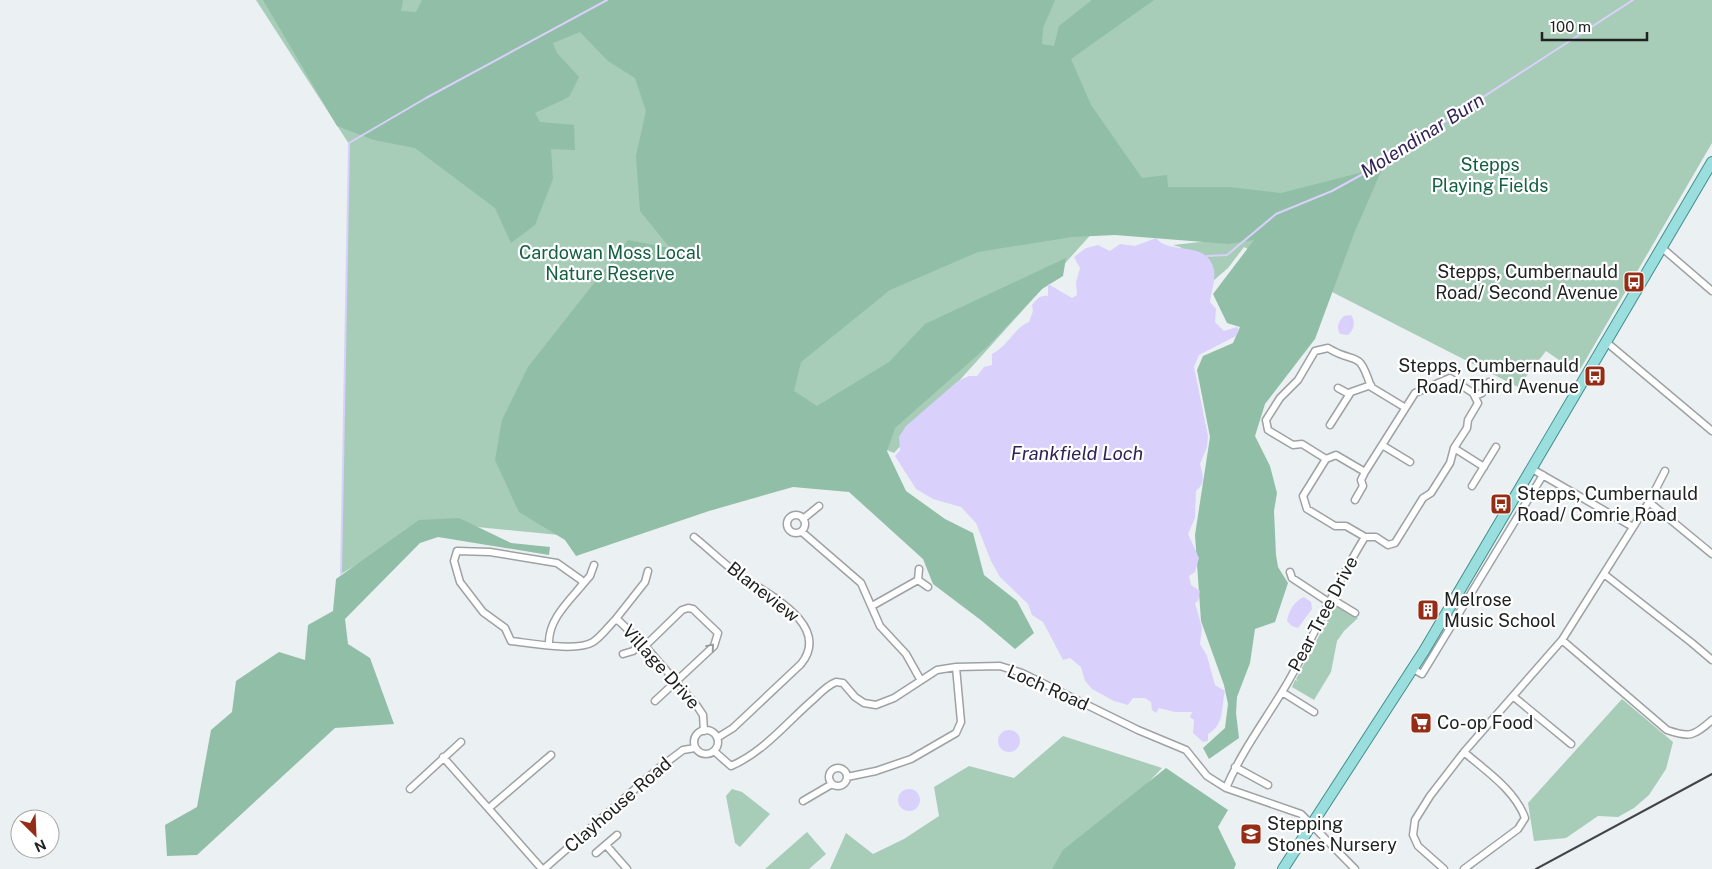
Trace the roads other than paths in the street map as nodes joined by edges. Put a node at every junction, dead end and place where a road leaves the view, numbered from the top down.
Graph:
1 (1711, 164) edge
2 (1661, 248) junction
3 (1712, 291) edge
4 (1605, 342) junction
5 (1489, 382) dead end
6 (1371, 385) junction
7 (1338, 388) dead end
8 (1349, 394) junction
9 (1475, 396) junction
10 (1404, 407) junction
11 (1330, 424) dead end
12 (1712, 431) edge
13 (1382, 445) junction
14 (1496, 447) dead end
15 (1454, 448) junction
16 (1326, 459) junction
17 (1410, 462) dead end
18 (1484, 467) junction
19 (1532, 469) junction
20 (1665, 471) dead end
21 (1365, 472) junction
22 (1543, 475) junction
23 (1472, 486) dead end
24 (1355, 500) dead end
25 (1648, 502) junction
26 (819, 506) dead end
27 (803, 518) junction
28 (1633, 527) junction
29 (802, 532) junction
30 (694, 537) dead end
31 (1365, 537) junction
32 (1712, 554) edge
33 (594, 565) dead end
34 (919, 569) dead end
35 (648, 571) dead end
36 (1290, 572) dead end
37 (1604, 574) junction
38 (918, 580) junction
39 (583, 584) junction
40 (928, 587) dead end
41 (1331, 601) junction
42 (872, 606) junction
43 (1355, 613) dead end
44 (615, 620) junction
45 (1562, 640) junction
46 (548, 644) junction
47 (643, 644) junction
48 (623, 654) dead end
49 (1712, 660) edge
50 (956, 667) junction
51 (1413, 669) junction
52 (920, 679) junction
53 (676, 681) junction
54 (1282, 692) junction
55 (1514, 697) junction
56 (654, 701) dead end
57 (1314, 712) dead end
58 (1712, 720) edge
59 (704, 731) junction
60 (717, 738) junction
61 (461, 742) dead end
62 (1571, 744) dead end
63 (695, 748) junction
64 (714, 751) junction
65 (1464, 752) junction
66 (551, 755) dead end
67 (443, 757) junction
68 (1235, 767) junction
69 (847, 777) junction
70 (832, 784) junction
71 (1268, 785) dead end
72 (1226, 788) junction
73 (410, 789) dead end
74 (803, 801) dead end
75 (488, 808) junction
76 (1311, 825) junction
77 (617, 835) dead end
78 (606, 845) junction
79 (596, 853) dead end
80 (543, 869) edge
81 (628, 869) edge
82 (1283, 869) edge
83 (1355, 869) edge
84 (1444, 869) edge
85 (1464, 869) edge

1 - 2 main road
2 - 3 street
2 - 4 main road
4 - 12 street
4 - 19 main road
5 - 9 street
6 - 8 street
6 - 10 street
6 - 16 street
7 - 8 street
8 - 11 street
9 - 10 street
9 - 15 street
10 - 13 street
13 - 17 street
13 - 21 street
14 - 18 street
15 - 18 street
15 - 31 street
16 - 21 street
16 - 31 street
18 - 23 street
19 - 22 street
19 - 51 main road
20 - 25 street
21 - 24 street
22 - 28 street
22 - 51 street
25 - 28 street
25 - 32 street
26 - 27 street
27 - 29 street
27 - 29 street
28 - 37 street
29 - 42 street
30 - 60 street, Blaneview
31 - 41 street, Pear Tree Drive
33 - 39 street
34 - 38 street
35 - 44 street
36 - 41 street
37 - 45 street
37 - 49 street
38 - 40 street
38 - 42 street
39 - 46 street
39 - 46 street, Village Drive
41 - 43 street
41 - 54 street, Pear Tree Drive
42 - 52 street
44 - 46 street, Village Drive
44 - 47 street, Village Drive
45 - 55 street
45 - 58 street
47 - 48 street
47 - 53 street, Village Drive
53 -> 47 street
50 - 52 street, Loch Road
50 - 69 street
50 - 72 street, Loch Road
51 - 76 main road
52 - 64 street, Loch Road
53 - 56 street
53 - 59 street, Village Drive
54 - 57 street, Pear Tree Drive
54 - 68 street, Pear Tree Drive
55 - 62 street
55 - 65 street
59 - 60 street
59 - 63 street
60 - 64 street
61 - 67 street
63 - 64 street
63 - 80 street, Clayhouse Road
65 - 84 street
65 - 85 street
66 - 75 street
67 - 73 street
67 - 75 street
68 - 71 street
68 - 72 street, Pear Tree Drive
69 - 70 street
69 - 70 street
70 - 74 street
72 - 76 street, Loch Road
75 - 80 street
76 - 82 main road
76 - 83 street, Loch Road
77 - 78 street
78 - 79 street
78 - 81 street

